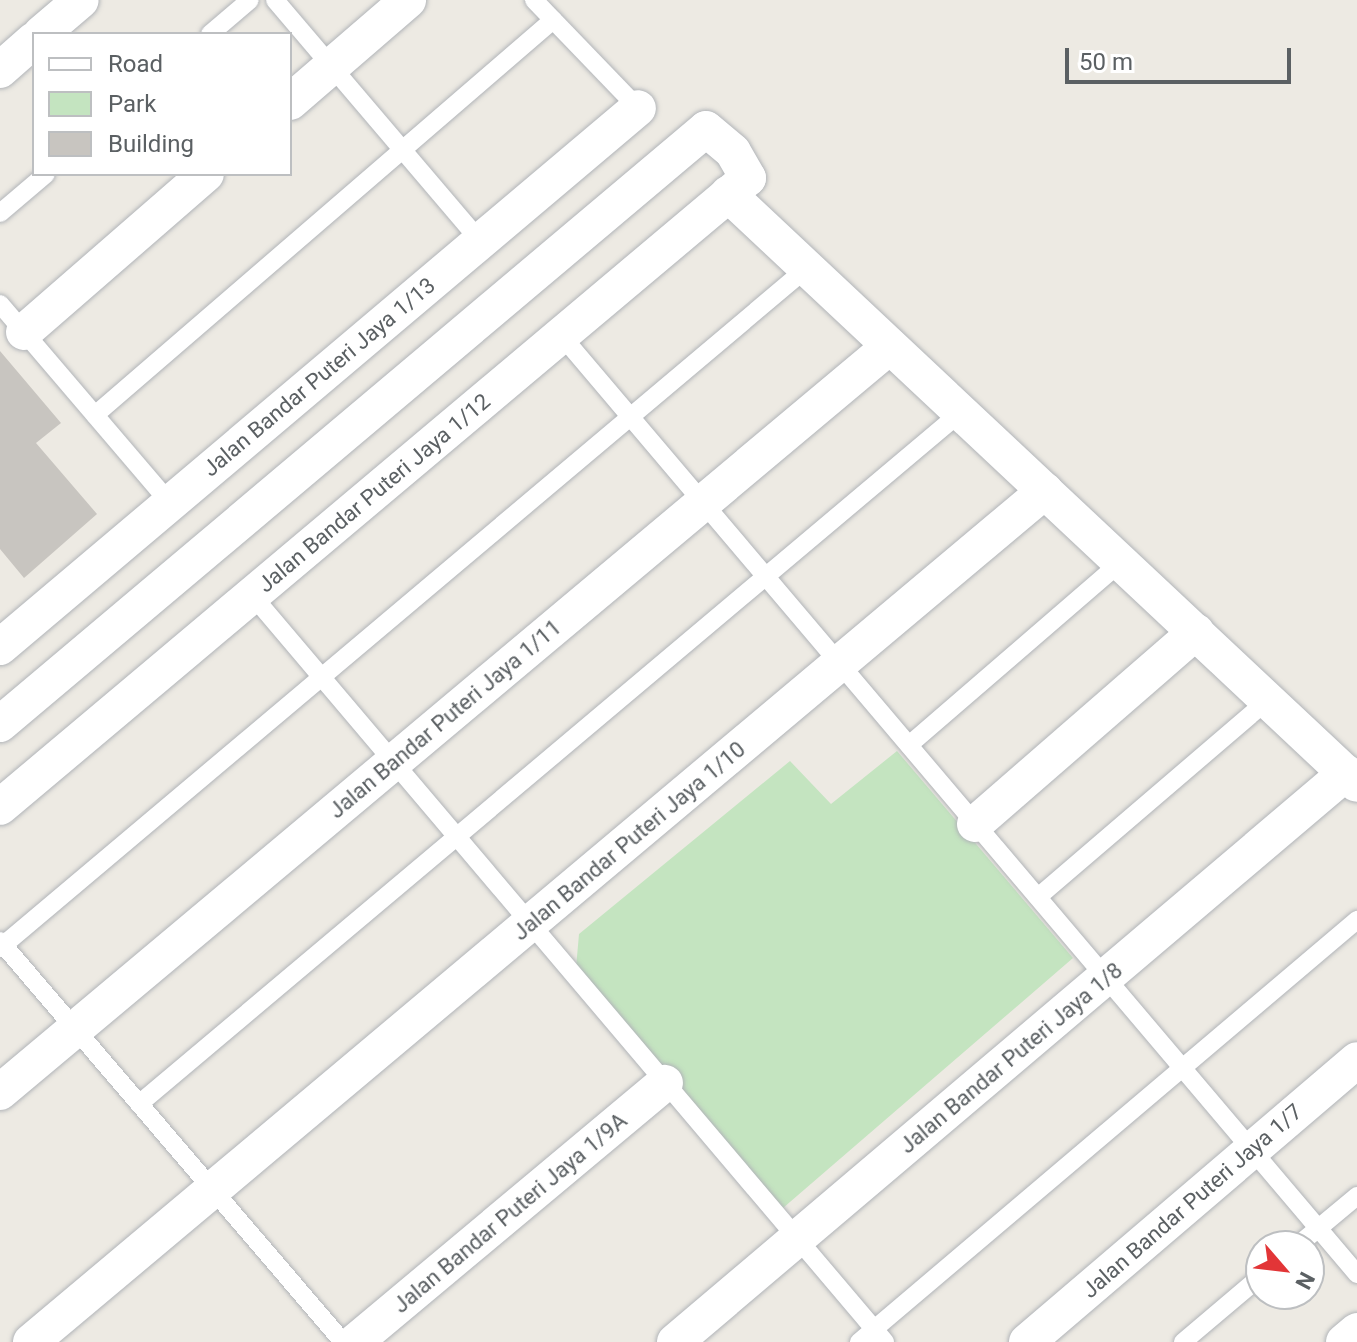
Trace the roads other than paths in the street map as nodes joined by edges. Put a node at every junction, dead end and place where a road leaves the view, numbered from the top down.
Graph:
1 (81, 0) edge
2 (250, 0) edge
3 (275, 0) edge
4 (408, 0) edge
5 (534, 0) edge
6 (553, 20) junction
7 (43, 32) edge
8 (212, 32) edge
9 (32, 42) edge
10 (331, 67) junction
11 (0, 70) edge
12 (292, 100) edge
13 (638, 108) joint
14 (402, 150) junction
15 (44, 176) edge
16 (204, 176) edge
17 (738, 186) junction
18 (0, 213) edge
19 (480, 241) junction
20 (807, 268) junction
21 (0, 304) edge
22 (24, 332) junction
23 (561, 335) junction
24 (890, 346) junction
25 (961, 412) junction
26 (95, 415) junction
27 (630, 416) junction
28 (1045, 491) junction
29 (703, 502) junction
30 (170, 503) junction
31 (1121, 562) junction
32 (766, 576) junction
33 (252, 595) junction
34 (1196, 632) junction
35 (0, 647) edge
36 (840, 664) junction
37 (321, 677) junction
38 (1268, 700) junction
39 (0, 724) edge
40 (909, 745) junction
41 (394, 762) junction
42 (1352, 778) edge
43 (0, 807) edge
44 (975, 824) junction
45 (457, 837) junction
46 (1038, 897) junction
47 (1357, 920) edge
48 (530, 924) junction
49 (1, 945) edge
50 (1106, 977) junction
51 (75, 1030) junction
52 (1357, 1060) edge
53 (1183, 1068) junction
54 (665, 1083) junction
55 (0, 1092) edge
56 (139, 1104) junction
57 (1252, 1150) junction
58 (212, 1190) junction
59 (1357, 1196) edge
60 (1318, 1228) junction
61 (1316, 1230) edge
62 (797, 1238) junction
63 (1357, 1274) edge
64 (1245, 1290) edge
65 (1357, 1331) edge
66 (880, 1336) edge
67 (31, 1342) edge
68 (343, 1342) edge
69 (355, 1342) edge
70 (675, 1342) edge
71 (859, 1342) edge
72 (1027, 1342) edge
73 (1183, 1342) edge
74 (1344, 1342) edge

1 - 7 street
2 - 8 lane
3 - 10 lane
4 - 10 street
5 - 6 lane
6 - 13 lane
6 - 14 lane
9 - 11 street
10 - 12 street
10 - 14 lane
13 - 19 street, Jalan Bandar Puteri Jaya 1/13
14 - 19 lane
14 - 26 lane
15 - 18 lane
16 - 22 street
17 - 20 street
17 - 23 street, Jalan Bandar Puteri Jaya 1/12
17 - 39 street
19 - 30 street, Jalan Bandar Puteri Jaya 1/13
20 - 24 street
20 - 27 lane
21 - 22 lane
22 - 26 lane
23 - 27 lane
23 - 33 street, Jalan Bandar Puteri Jaya 1/12
24 - 25 street
24 - 29 street, Jalan Bandar Puteri Jaya 1/11
25 - 28 street
25 - 32 lane
26 - 30 lane
27 - 29 lane
27 - 37 lane
28 - 31 street
28 - 36 street, Jalan Bandar Puteri Jaya 1/10
29 - 32 lane
29 - 41 street, Jalan Bandar Puteri Jaya 1/11
30 - 35 street, Jalan Bandar Puteri Jaya 1/13
31 - 34 street
31 - 40 lane
32 - 36 lane
32 - 45 lane
33 - 37 lane
33 - 43 street, Jalan Bandar Puteri Jaya 1/12
34 - 38 street
34 - 44 street
36 - 40 lane
36 - 48 street, Jalan Bandar Puteri Jaya 1/10
37 - 41 lane
37 - 49 lane
38 - 42 street
38 - 46 lane
40 - 44 lane
41 - 45 lane
41 - 51 street, Jalan Bandar Puteri Jaya 1/11
42 - 50 street, Jalan Bandar Puteri Jaya 1/8
44 - 46 lane
45 - 48 lane
45 - 56 lane
46 - 50 lane
47 - 53 lane
48 - 54 lane
48 - 58 street, Jalan Bandar Puteri Jaya 1/10
49 - 51 lane
50 - 53 lane
50 - 62 street, Jalan Bandar Puteri Jaya 1/8
51 - 55 street, Jalan Bandar Puteri Jaya 1/11
51 - 56 lane
52 - 57 street, Jalan Bandar Puteri Jaya 1/7
53 - 57 lane
53 - 66 lane
54 - 62 lane
54 - 69 street, Jalan Bandar Puteri Jaya 1/9A
56 - 58 lane
57 - 60 lane
57 - 72 street, Jalan Bandar Puteri Jaya 1/7
58 - 67 street, Jalan Bandar Puteri Jaya 1/10
58 - 68 lane
59 - 60 lane
60 - 61 lane
60 - 63 lane
62 - 66 lane
62 - 70 street, Jalan Bandar Puteri Jaya 1/8
64 - 73 lane
65 - 74 street
66 - 71 lane

